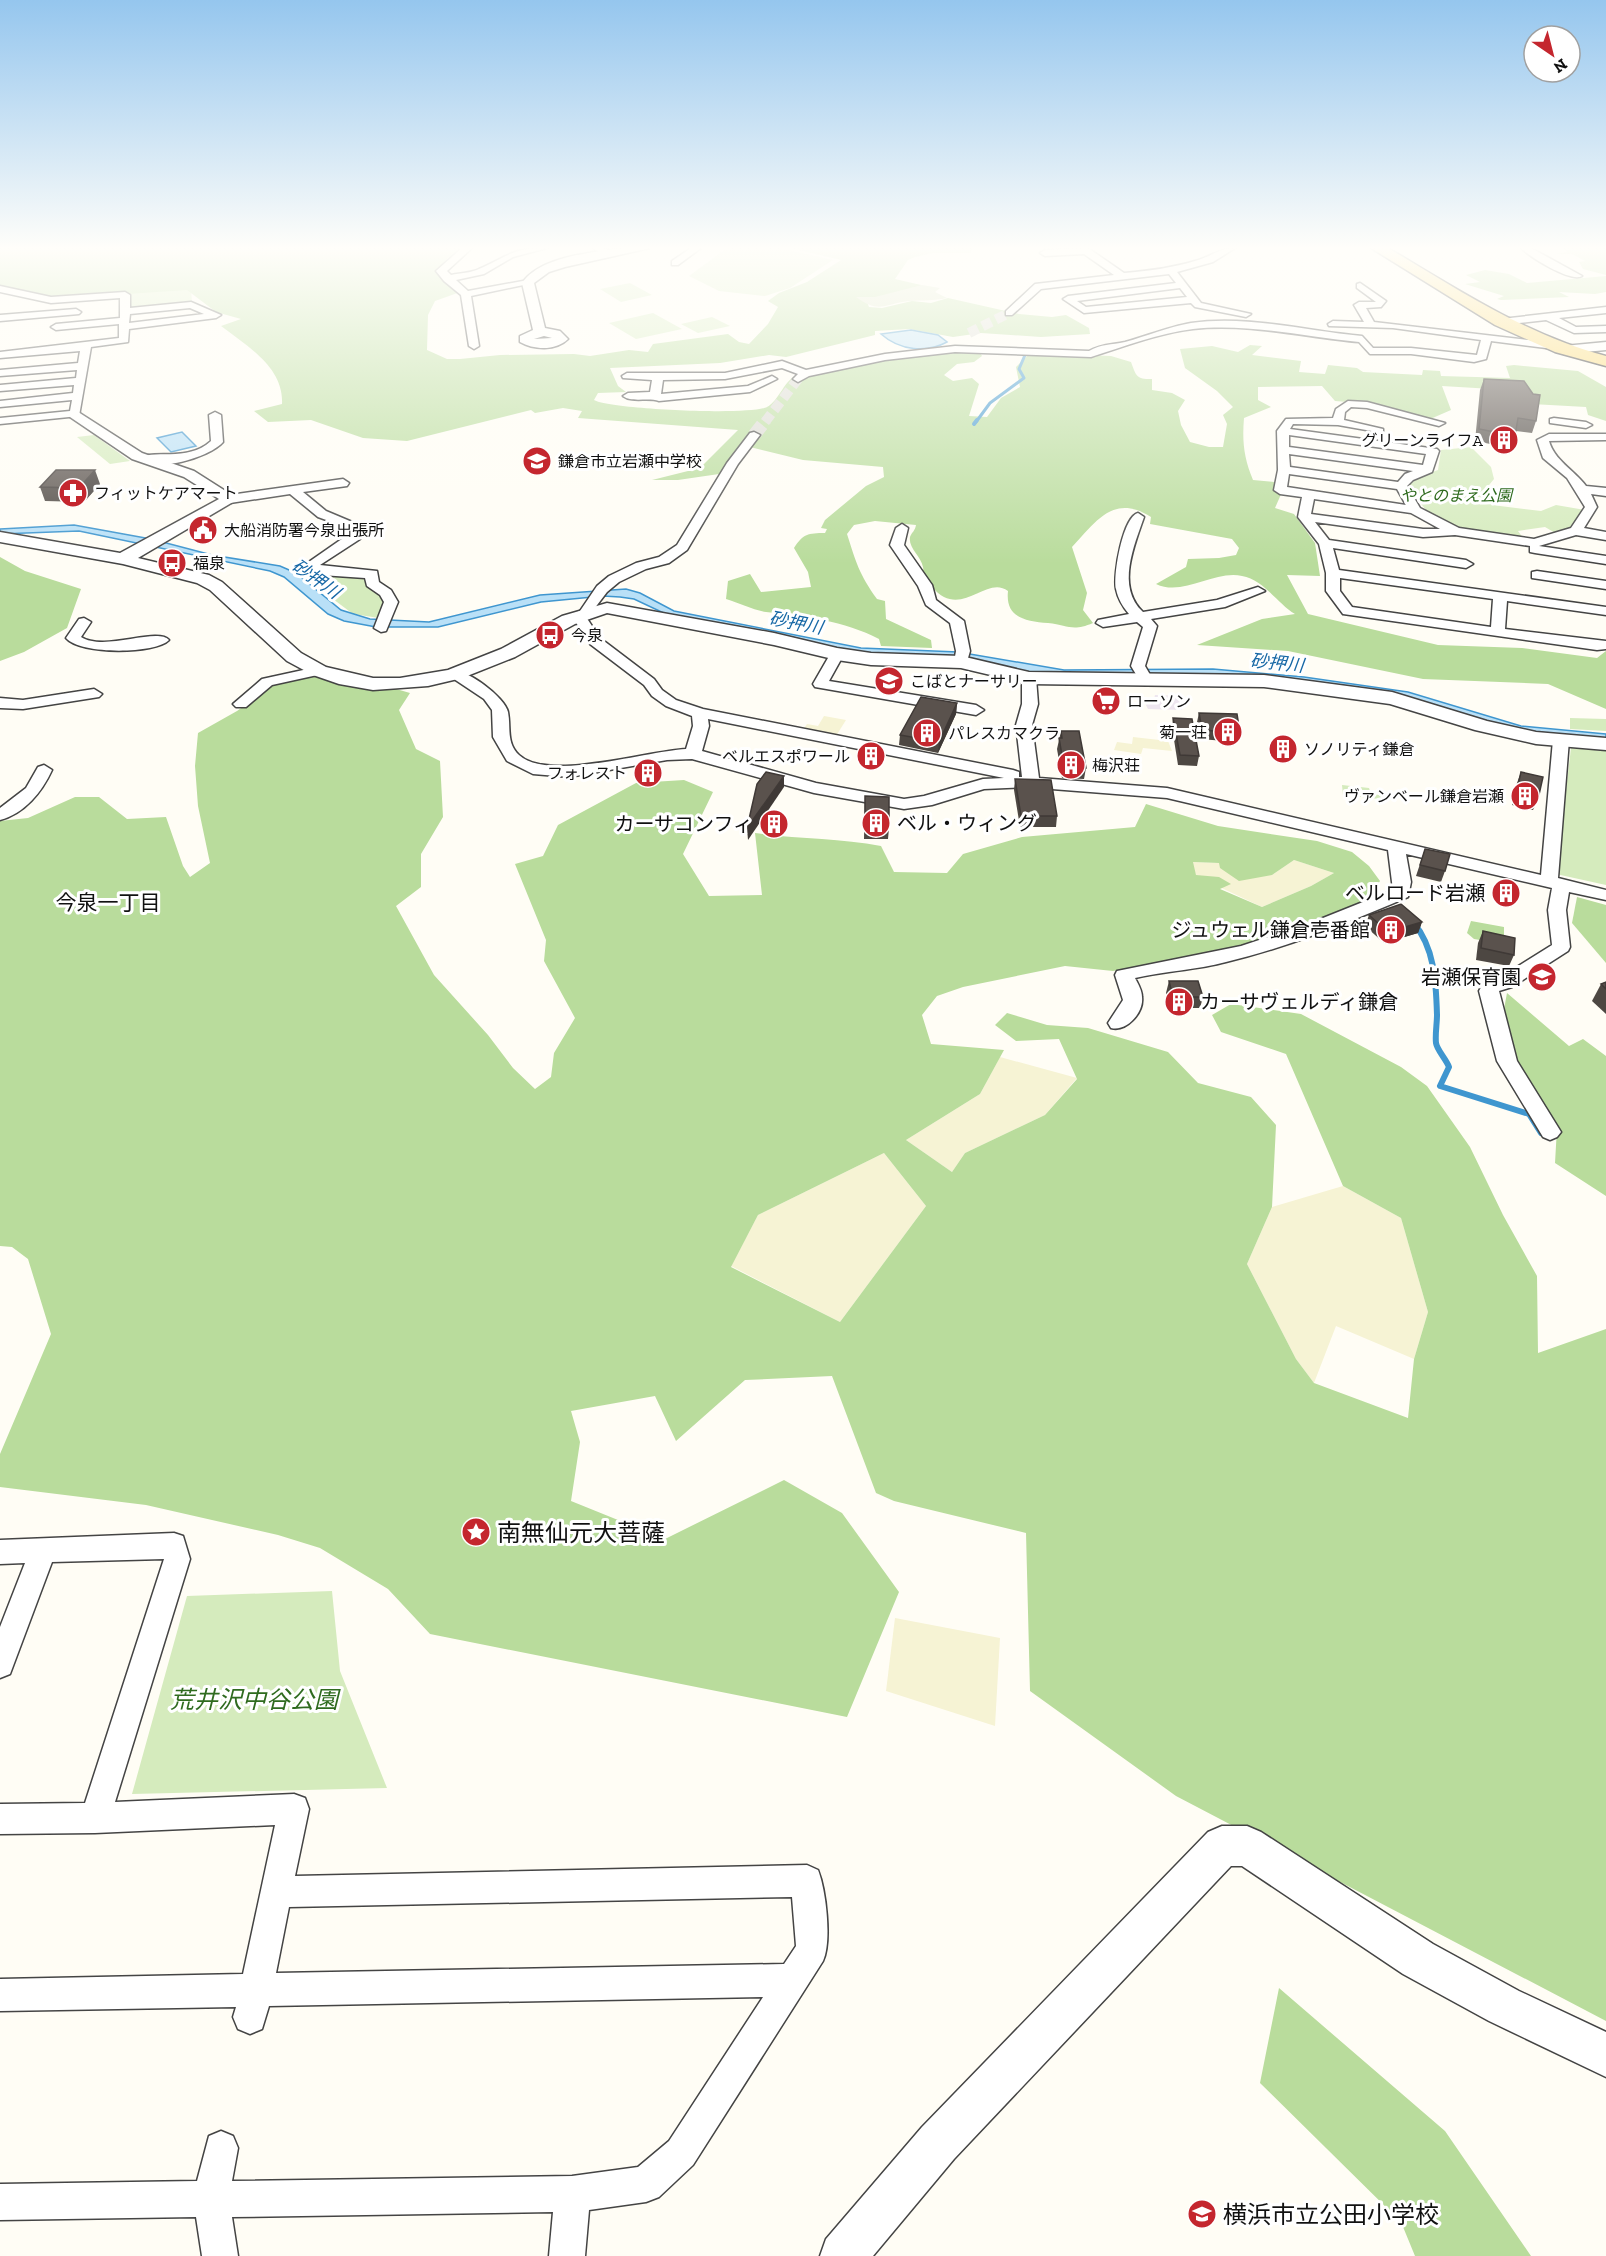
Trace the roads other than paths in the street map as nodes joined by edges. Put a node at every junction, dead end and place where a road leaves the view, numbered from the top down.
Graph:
1 (21, 353) edge
2 (26, 353) edge
3 (85, 353) edge
4 (918, 353) edge
5 (1071, 353) edge
6 (1092, 353) edge
7 (1429, 353) edge
8 (1483, 353) edge
9 (1578, 353) edge
10 (0, 356) edge
11 (1606, 361) edge
12 (82, 366) junction
13 (0, 373) edge
14 (758, 373) junction
15 (627, 376) dead end
16 (658, 376) junction
17 (80, 381) junction
18 (0, 388) edge
19 (655, 395) junction
20 (78, 396) junction
21 (628, 396) dead end
22 (0, 404) edge
23 (75, 414) junction
24 (215, 415) dead end
25 (0, 421) edge
26 (1554, 421) dead end
27 (1338, 422) junction
28 (1439, 423) dead end
29 (1283, 431) junction
30 (754, 435) tunnel mouth
31 (1606, 435) edge
32 (1411, 448) junction
33 (1284, 450) junction
34 (144, 459) junction
35 (1428, 469) junction
36 (1284, 470) junction
37 (343, 483) dead end
38 (1401, 486) junction
39 (1582, 489) junction
40 (294, 491) junction
41 (1606, 492) edge
42 (1309, 495) junction
43 (235, 496) junction
44 (1590, 507) junction
45 (1415, 510) junction
46 (1606, 510) edge
47 (1138, 517) dead end
48 (1304, 517) junction
49 (902, 528) dead end
50 (1576, 531) junction
51 (1606, 536) edge
52 (0, 537) edge
53 (1325, 543) junction
54 (1465, 545) junction
55 (1534, 546) junction
56 (123, 559) junction
57 (1606, 560) edge
58 (1333, 573) junction
59 (1537, 575) junction
60 (1606, 585) edge
61 (1258, 591) dead end
62 (1465, 591) junction
63 (1500, 596) junction
64 (1539, 601) junction
65 (590, 603) junction
66 (1606, 611) edge
67 (1144, 618) junction
68 (84, 622) dead end
69 (1103, 623) dead end
70 (381, 628) dead end
71 (1498, 632) junction
72 (162, 640) dead end
73 (1606, 645) edge
74 (837, 654) junction
75 (962, 658) junction
76 (317, 671) junction
77 (456, 674) junction
78 (1143, 674) junction
79 (1029, 678) junction
80 (94, 694) dead end
81 (0, 703) edge
82 (241, 704) dead end
83 (976, 710) dead end
84 (699, 713) junction
85 (1561, 740) junction
86 (1606, 744) edge
87 (693, 754) junction
88 (44, 770) dead end
89 (1028, 783) junction
90 (0, 815) edge
91 (1397, 847) junction
92 (1555, 884) junction
93 (1606, 895) edge
94 (1118, 1023) dead end
95 (1550, 1132) dead end
96 (42, 1551) junction
97 (0, 1552) edge
98 (0, 1664) edge
99 (95, 1818) junction
100 (0, 1819) edge
101 (277, 1892) junction
102 (792, 1980) junction
103 (0, 1995) edge
104 (252, 2003) junction
105 (1606, 2055) edge
106 (221, 2148) dead end
107 (572, 2194) junction
108 (211, 2198) junction
109 (0, 2202) edge
110 (220, 2256) edge
111 (567, 2256) edge
112 (843, 2256) edge

1 - 10 street
2 - 10 street
3 - 12 street
4 - 14 street
5 - 6 street
7 - 8 street
9 - 11 main road
12 - 13 street
12 - 17 street
14 - 16 street
14 - 19 street
15 - 16 street
16 - 19 street
17 - 18 street
17 - 20 street
19 - 21 street
20 - 22 street
20 - 23 street
23 - 25 street
23 - 34 street
24 - 34 street
26 - 31 street
27 - 28 street
27 - 29 street
27 - 32 street
29 - 32 street
29 - 33 street
30 - 65 street
31 - 39 street
32 - 35 street
33 - 35 street
33 - 36 street
34 - 43 street
35 - 38 street
36 - 38 street
36 - 42 street
37 - 40 street
38 - 45 street
39 - 41 street
39 - 44 street
40 - 43 street
40 - 70 street
42 - 45 street
42 - 48 street
43 - 56 street
44 - 46 street
44 - 50 street
45 - 54 street
47 - 67 street
48 - 53 street
48 - 54 street
49 - 75 street
50 - 51 street
50 - 55 street
52 - 56 street
53 - 54 street
53 - 58 street
54 - 55 street
54 - 62 street
55 - 57 street
55 - 59 street
56 - 76 street
58 - 62 street
58 - 71 street
59 - 60 street
59 - 64 street
61 - 67 street
62 - 63 street
63 - 64 street
63 - 71 street
64 - 66 street
65 - 74 street
65 - 77 street
65 - 84 street
67 - 69 street
67 - 78 street
68 - 72 street
71 - 73 street
74 - 75 street
74 - 83 street
75 - 79 street
76 - 77 street
76 - 82 street
77 - 87 street
78 - 79 street
78 - 85 street
79 - 89 street
80 - 81 street
84 - 87 street
84 - 89 street
85 - 86 street
85 - 92 street
87 - 89 street
88 - 90 street
89 - 91 street
91 - 92 street
91 - 94 street
92 - 93 street
92 - 95 street
96 - 97 street
96 - 98 street
96 - 99 street
99 - 100 street
99 - 101 street
101 - 102 street
101 - 104 street
102 - 104 street
102 - 107 street
103 - 104 street
105 - 112 street
106 - 108 street
107 - 108 street
107 - 111 street
108 - 109 street
108 - 110 street

